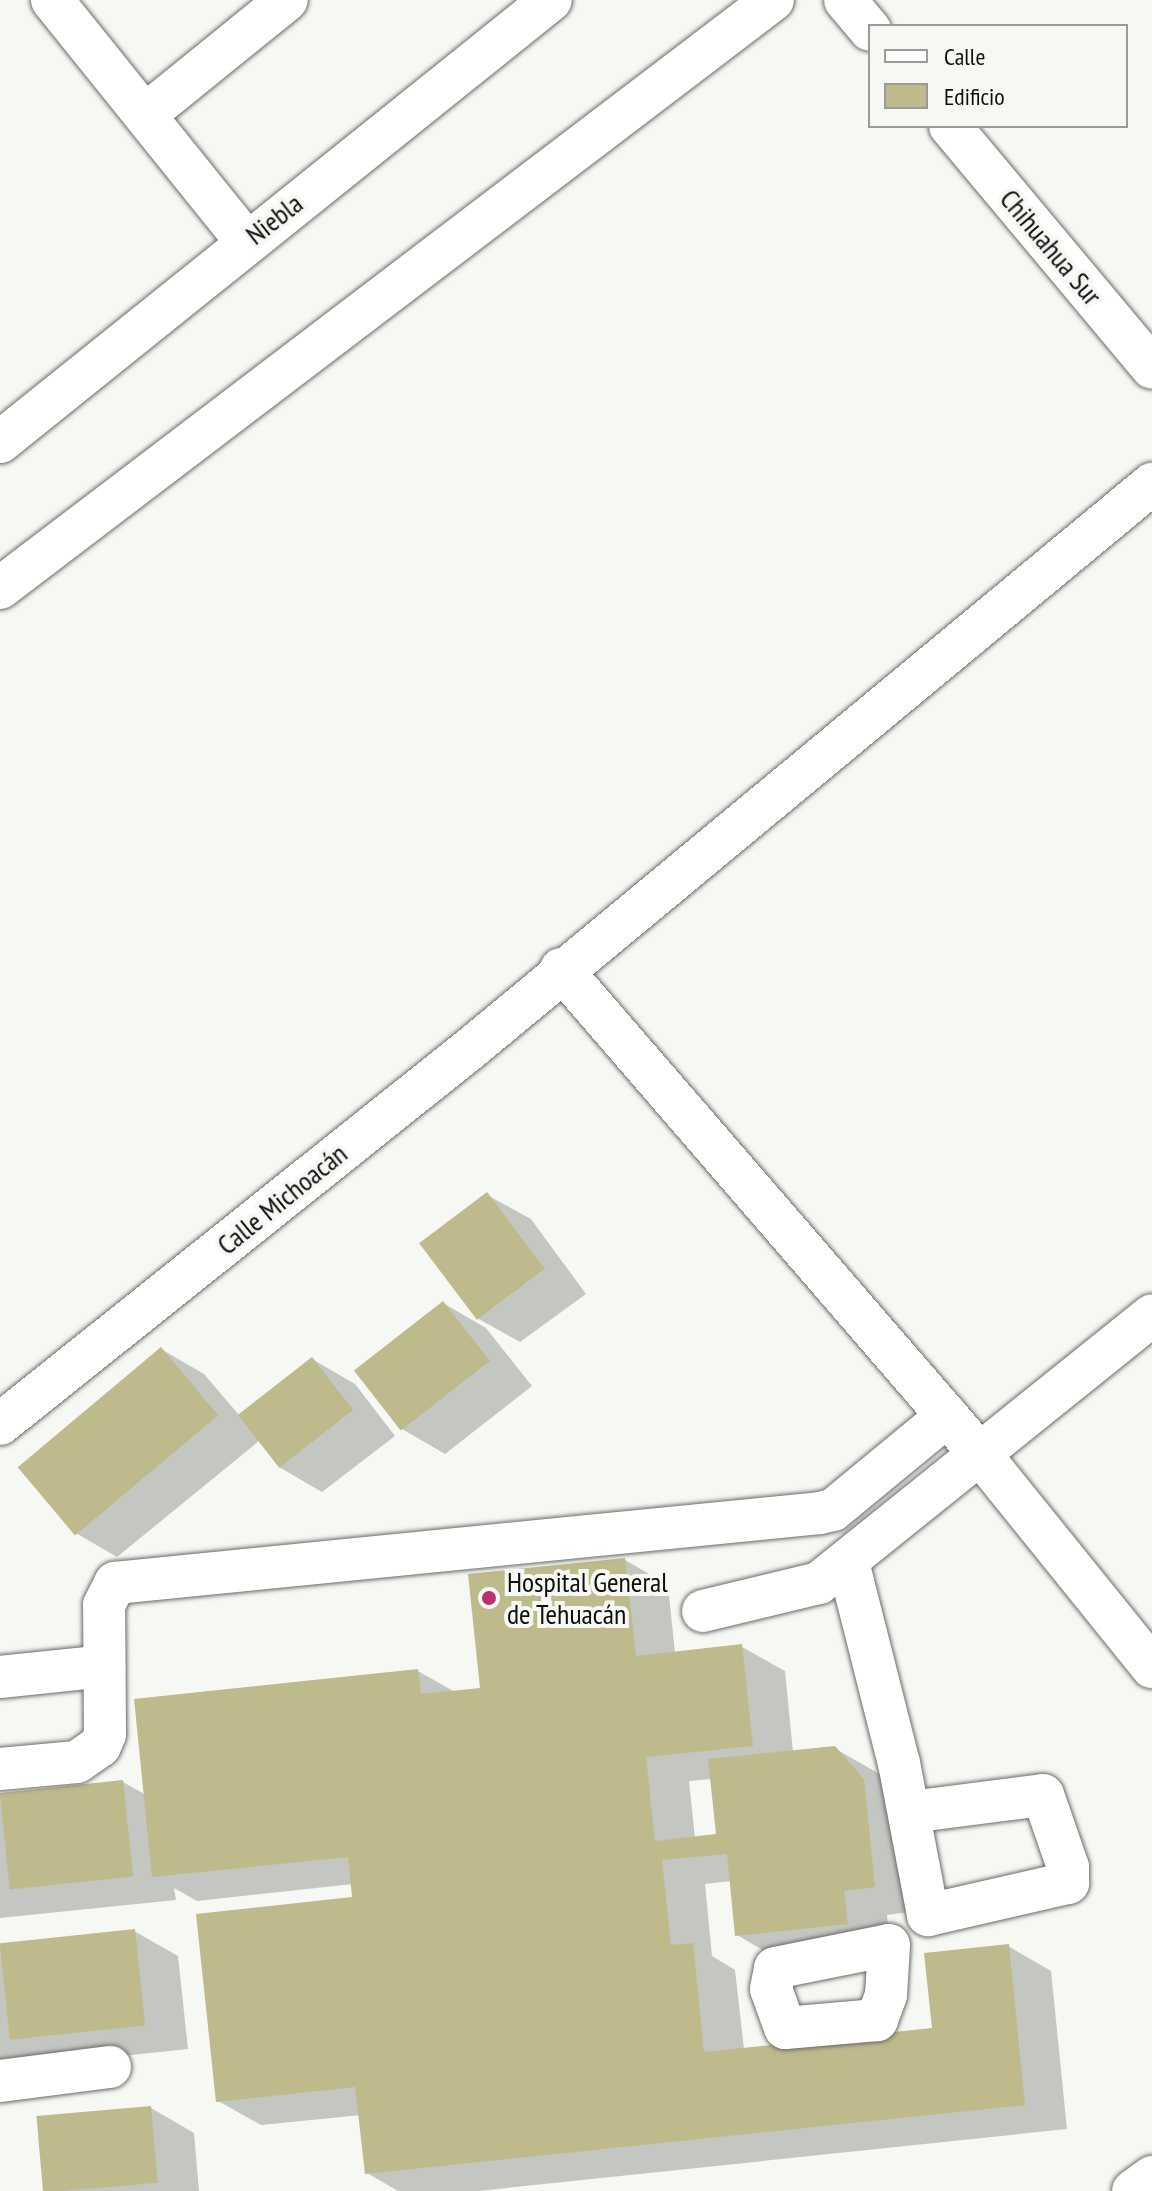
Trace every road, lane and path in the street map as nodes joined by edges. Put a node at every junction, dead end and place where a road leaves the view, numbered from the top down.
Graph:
1 (287, 0) edge
2 (551, 0) edge
3 (845, 0) edge
4 (56, 1) edge
5 (753, 5) edge
6 (868, 28) edge
7 (146, 114) junction
8 (952, 128) edge
9 (246, 241) junction
10 (1152, 368) edge
11 (1, 439) edge
12 (1152, 484) edge
13 (0, 588) edge
14 (561, 969) junction
15 (1152, 1315) edge
16 (947, 1416) junction
17 (0, 1424) edge
18 (980, 1454) junction
19 (848, 1562) junction
20 (703, 1611) dead end
21 (104, 1666) junction
22 (1152, 1667) edge
23 (0, 1677) edge
24 (0, 1769) edge
25 (910, 1812) junction
26 (928, 1915) junction
27 (889, 1945) dead end
28 (110, 2067) dead end
29 (0, 2081) edge
30 (1152, 2177) edge
31 (1133, 2191) edge

1 - 7 street
2 - 9 street, Niebla
3 - 6 street
4 - 7 street
5 - 13 street
7 - 9 street
8 - 10 street, Chihuahua Sur
9 - 11 street, Niebla
12 - 14 street, Calle Michoacán
14 - 16 street
14 - 17 street, Calle Michoacán
15 - 18 street
16 - 18 street
16 - 21 street
18 - 19 street
18 - 22 street
19 - 20 street
19 - 25 street
21 - 23 street
21 - 24 street
25 - 26 street
25 - 26 street
26 - 27 street
28 - 29 street
30 - 31 street

